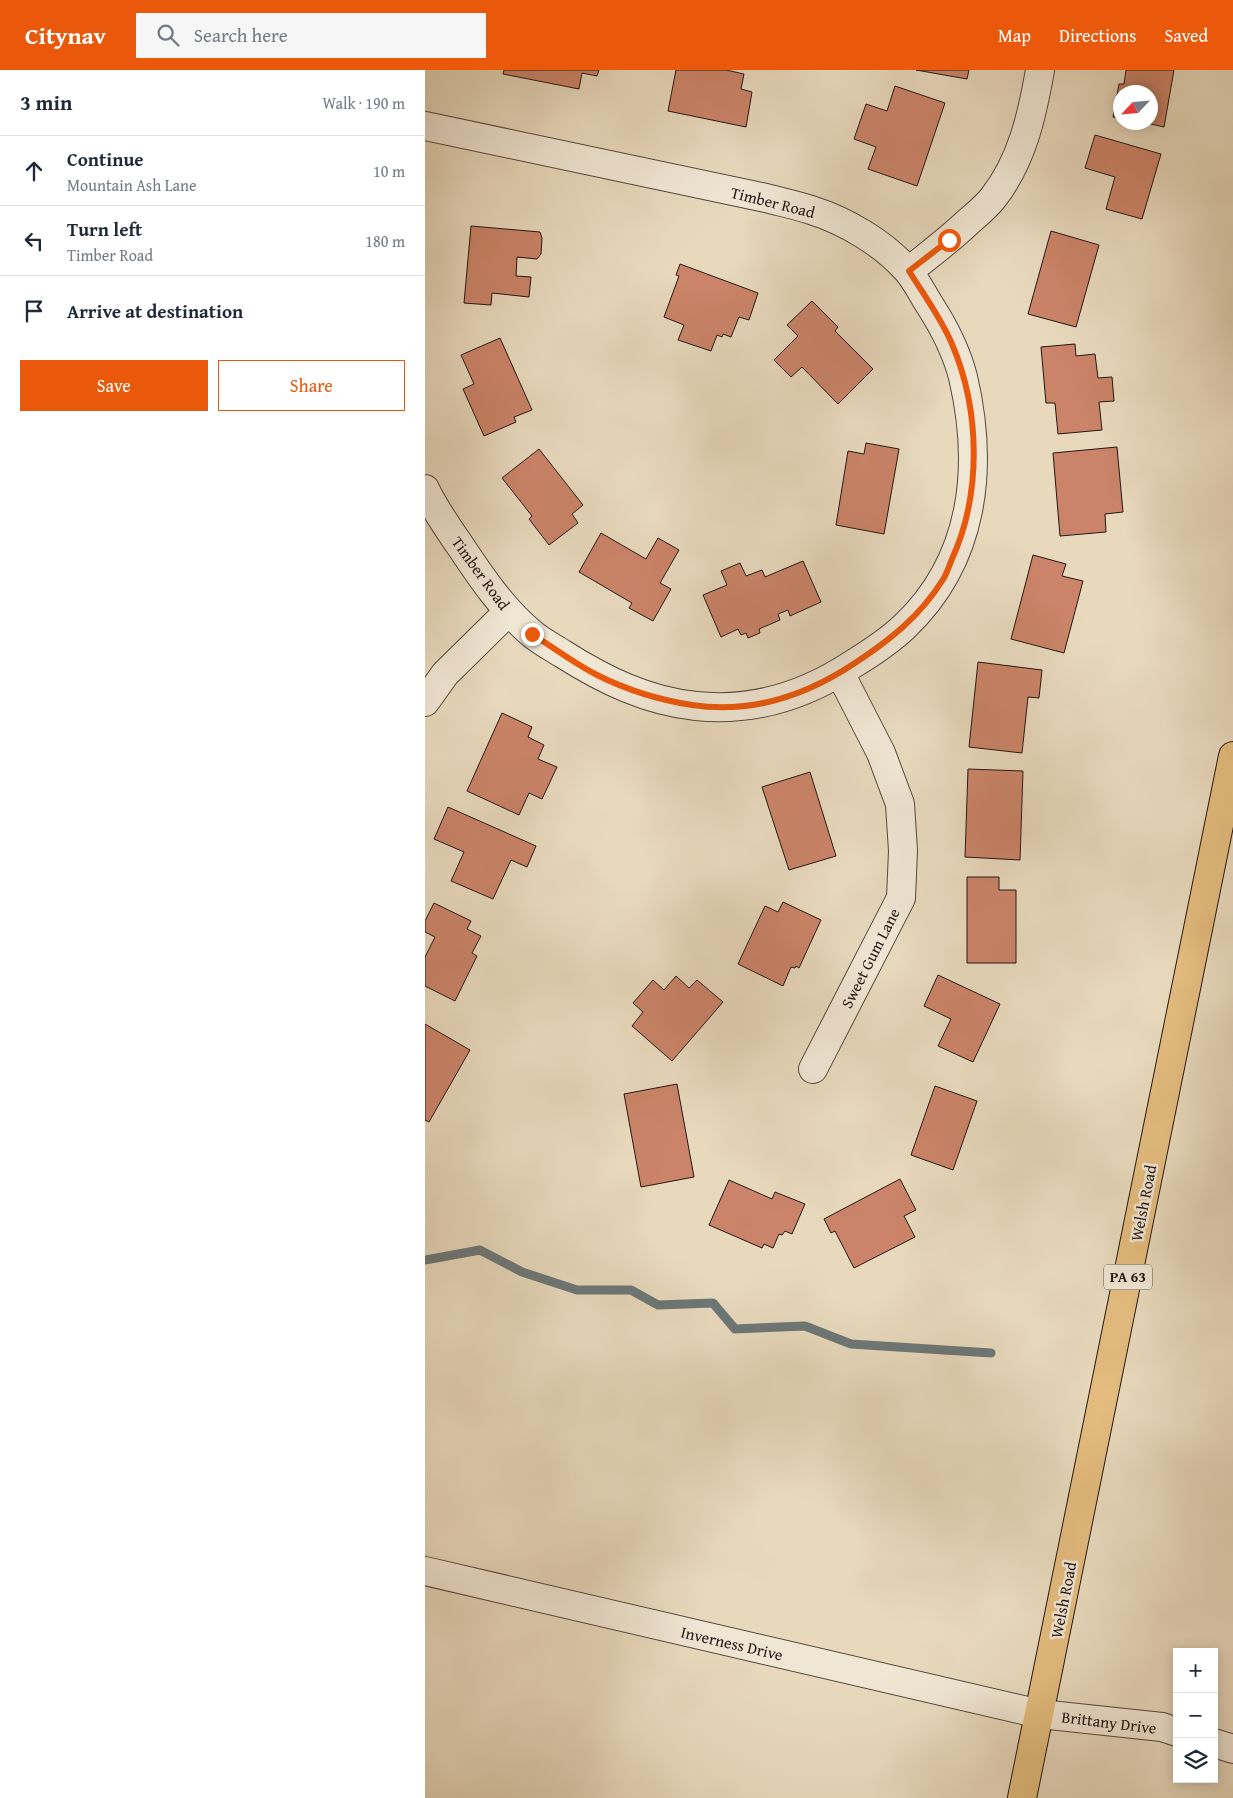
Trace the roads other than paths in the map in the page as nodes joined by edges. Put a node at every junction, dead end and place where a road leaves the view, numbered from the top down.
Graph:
1 (1040, 70) edge
2 (425, 126) edge
3 (909, 271) junction
4 (425, 489) edge
5 (509, 612) junction
6 (840, 673) junction
7 (425, 702) edge
8 (1233, 756) edge
9 (813, 1069) dead end
10 (425, 1571) edge
11 (1040, 1714) junction
12 (1173, 1731) edge
13 (1218, 1744) edge
14 (1233, 1748) edge
15 (1022, 1798) edge

1 - 3 street
2 - 3 street, Timber Road
3 - 6 street, Timber Road
4 - 5 street, Timber Road
5 - 6 street, Timber Road
5 - 7 street
6 - 9 street, Sweet Gum Lane
8 - 11 main road, Welsh Road / PA 63
10 - 11 street, Inverness Drive
11 - 12 street, Brittany Drive
11 - 15 main road, Welsh Road / PA 63
13 - 14 street

